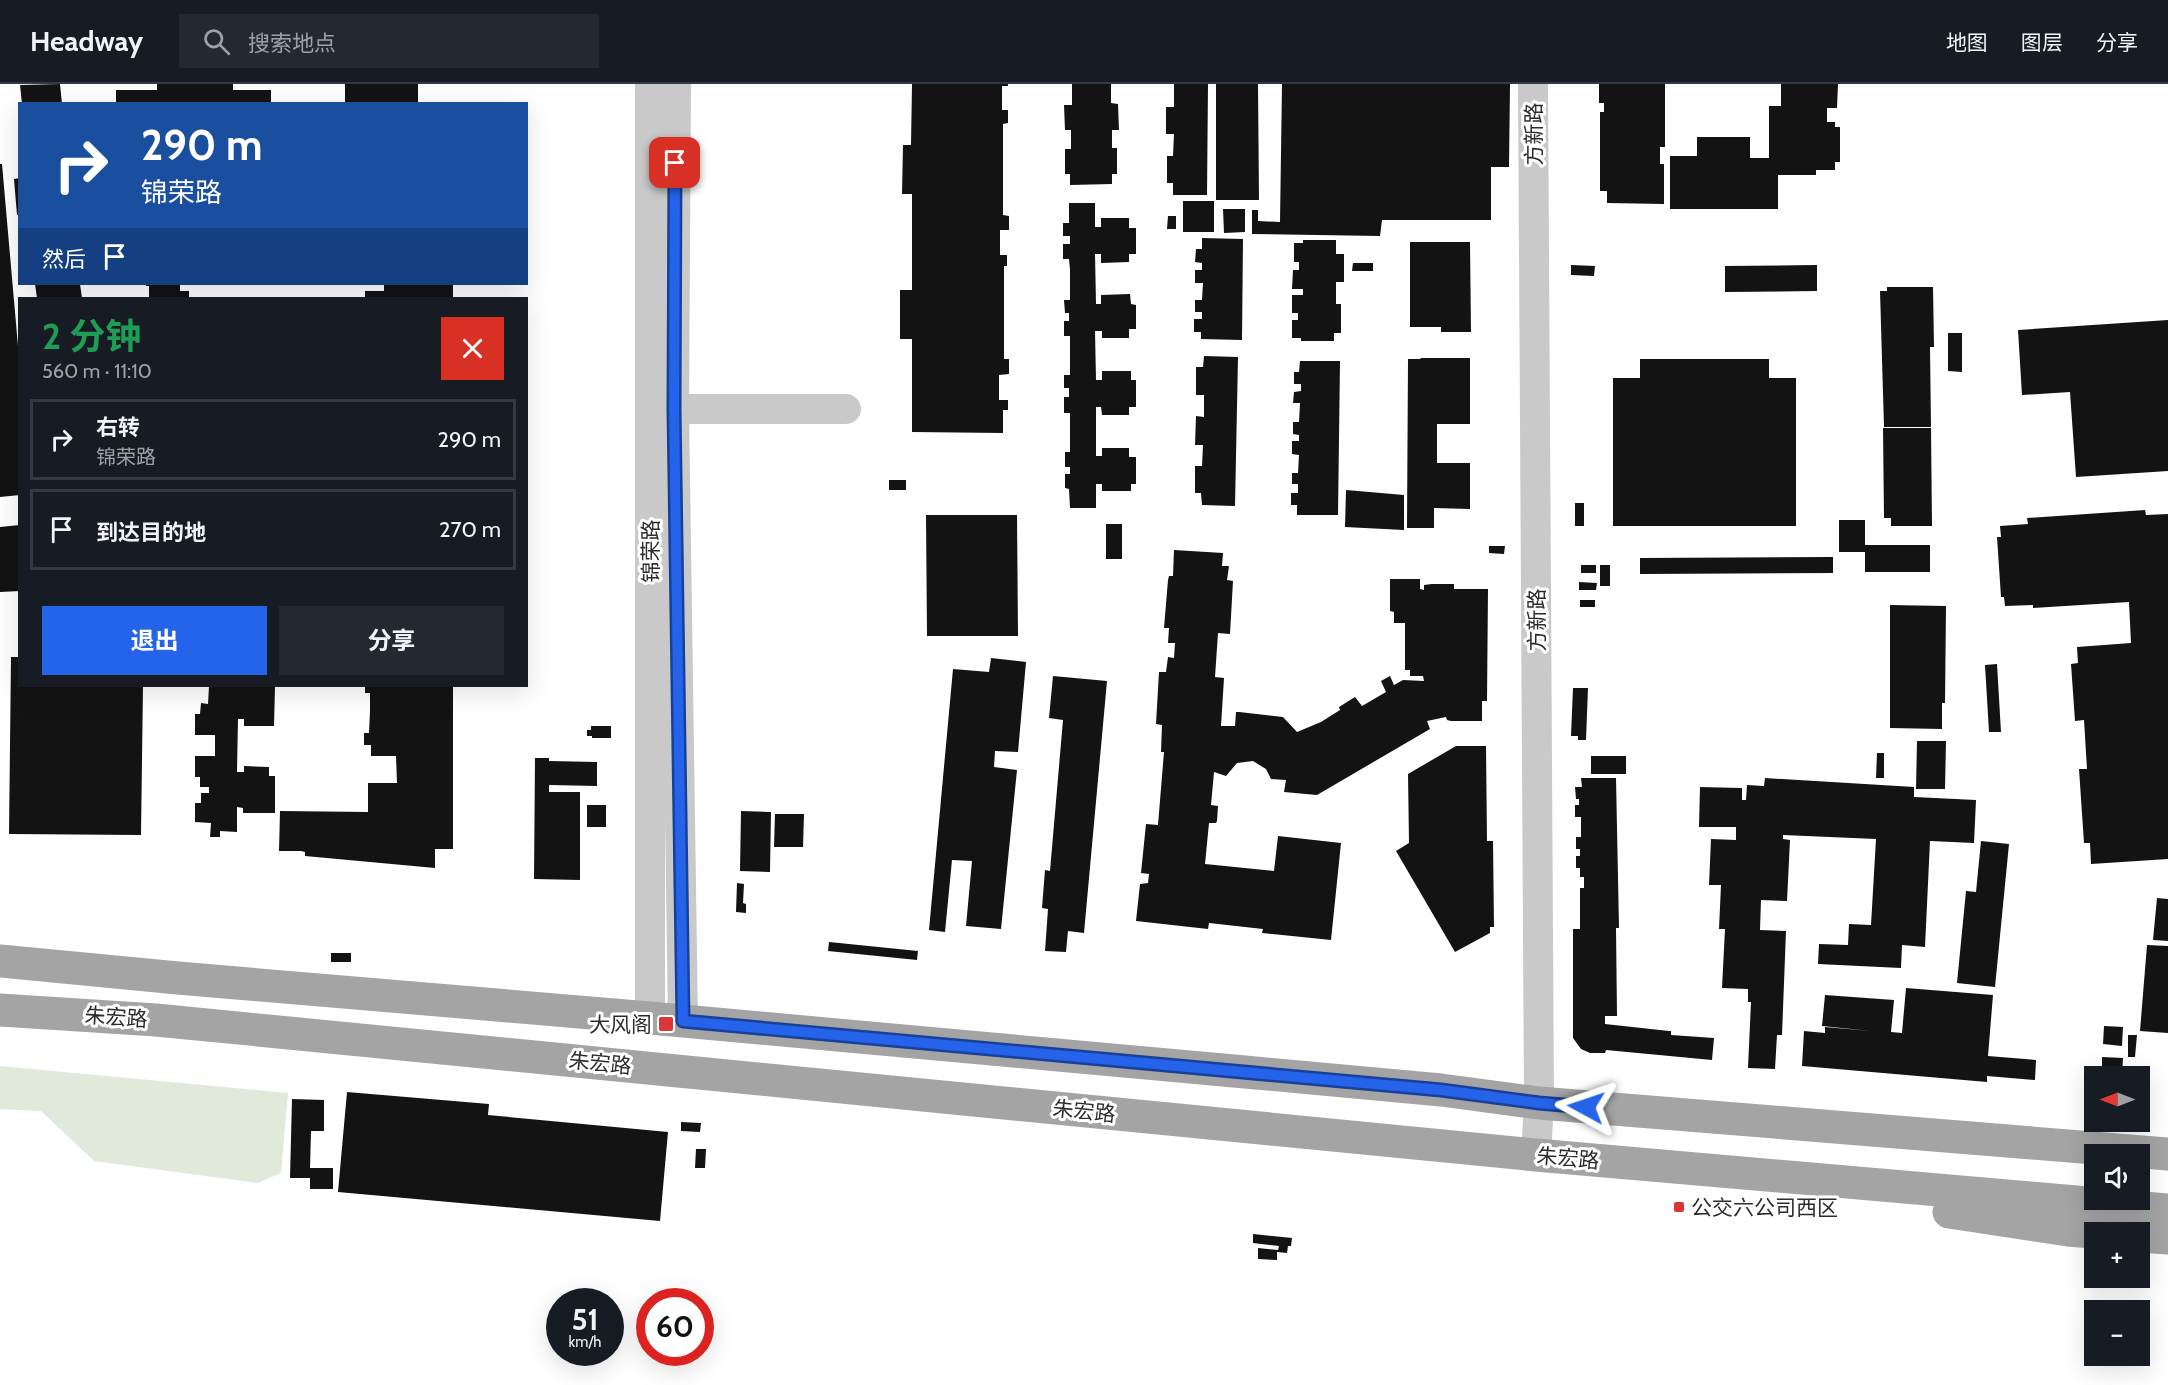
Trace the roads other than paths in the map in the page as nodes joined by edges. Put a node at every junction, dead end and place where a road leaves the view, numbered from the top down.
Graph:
1 (650, 84) edge
2 (676, 84) edge
3 (1533, 84) edge
4 (674, 409) junction
5 (846, 409) dead end
6 (0, 961) edge
7 (0, 1010) edge
8 (651, 1018) junction
9 (683, 1021) junction
10 (1539, 1103) junction
11 (2168, 1154) edge
12 (1536, 1155) junction
13 (1800, 1179) junction
14 (2168, 1210) edge
15 (2084, 1231) edge
16 (2150, 1237) edge
17 (2168, 1238) edge

1 - 8 street, 锦荣路
2 - 4 street, 锦荣路
3 - 10 street, 方新路
4 - 5 street
4 - 9 street, 锦荣路
6 - 8 main road, 朱宏路
7 - 12 main road, 朱宏路
8 - 9 main road, 朱宏路
9 - 10 main road, 朱宏路
10 - 11 main road, 朱宏路
10 - 12 street, 方新路
12 - 13 main road, 朱宏路
13 - 14 main road, 朱宏路
13 - 15 main road
16 - 17 main road

